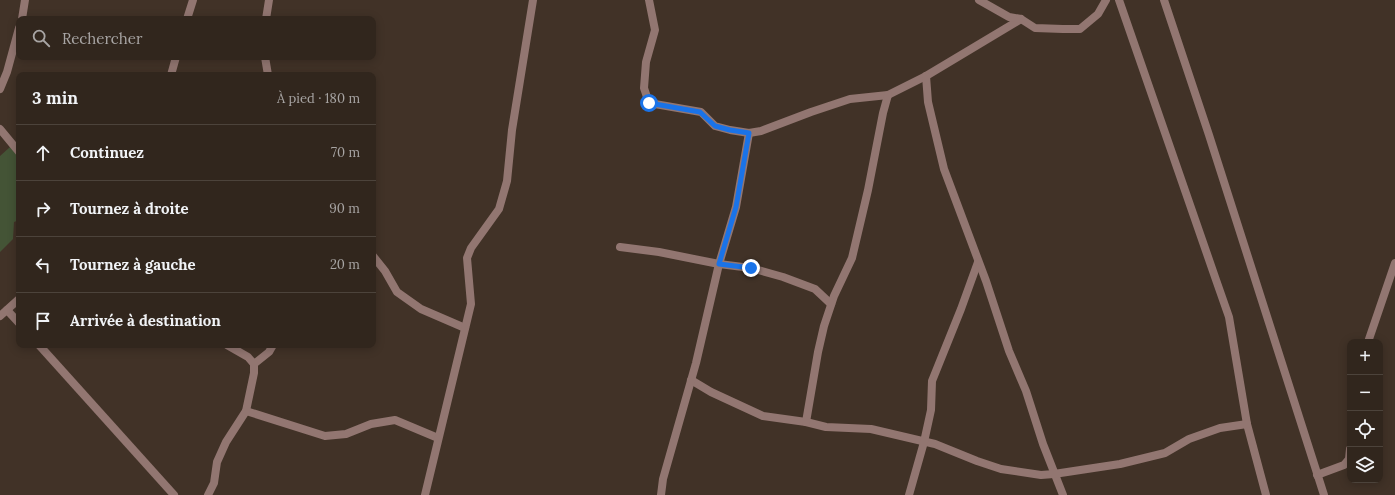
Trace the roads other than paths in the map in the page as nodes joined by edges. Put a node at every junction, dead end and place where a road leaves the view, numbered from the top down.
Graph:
1 (25, 0) edge
2 (193, 0) edge
3 (269, 0) edge
4 (534, 0) edge
5 (649, 0) edge
6 (979, 0) edge
7 (1106, 0) edge
8 (1119, 0) edge
9 (1164, 0) edge
10 (22, 16) edge
11 (188, 16) edge
12 (266, 16) edge
13 (1021, 19) junction
14 (16, 39) edge
15 (175, 60) edge
16 (266, 60) edge
17 (172, 72) edge
18 (268, 72) edge
19 (926, 76) junction
20 (0, 90) edge
21 (888, 95) junction
22 (0, 129) edge
23 (749, 133) junction
24 (16, 148) edge
25 (620, 247) dead end
26 (376, 260) edge
27 (978, 262) junction
28 (1395, 263) edge
29 (719, 264) junction
30 (16, 302) edge
31 (831, 304) junction
32 (7, 310) junction
33 (0, 316) edge
34 (16, 320) edge
35 (465, 328) junction
36 (1369, 339) edge
37 (42, 348) edge
38 (232, 348) edge
39 (271, 348) edge
40 (254, 364) junction
41 (691, 380) junction
42 (246, 411) junction
43 (806, 422) junction
44 (1248, 424) junction
45 (438, 438) junction
46 (924, 442) junction
47 (1347, 461) edge
48 (1054, 474) junction
49 (1317, 476) junction
50 (174, 495) edge
51 (208, 495) edge
52 (425, 495) edge
53 (661, 495) edge
54 (909, 495) edge
55 (1063, 495) edge
56 (1266, 495) edge
57 (1324, 495) edge

1 - 10 street
2 - 11 street
3 - 12 street
4 - 35 street
5 - 23 street
6 - 13 street
7 - 13 street
8 - 44 street
9 - 49 street
13 - 19 street
14 - 20 street
15 - 17 street
16 - 18 street
19 - 21 street
19 - 27 street
21 - 23 street
21 - 31 street
22 - 24 street
23 - 29 street
25 - 29 street
26 - 35 street
27 - 46 street
27 - 48 street
28 - 36 street
29 - 31 street
29 - 41 street
30 - 32 street
31 - 43 street
32 - 33 street
32 - 34 street
35 - 45 street
37 - 50 street
38 - 40 street
39 - 40 street
40 - 42 street
41 - 43 street
41 - 53 street
42 - 45 street
42 - 51 street
43 - 46 street
44 - 48 street
44 - 56 street
45 - 52 street
46 - 48 street
46 - 54 street
47 - 49 street
48 - 55 street
49 - 57 street

